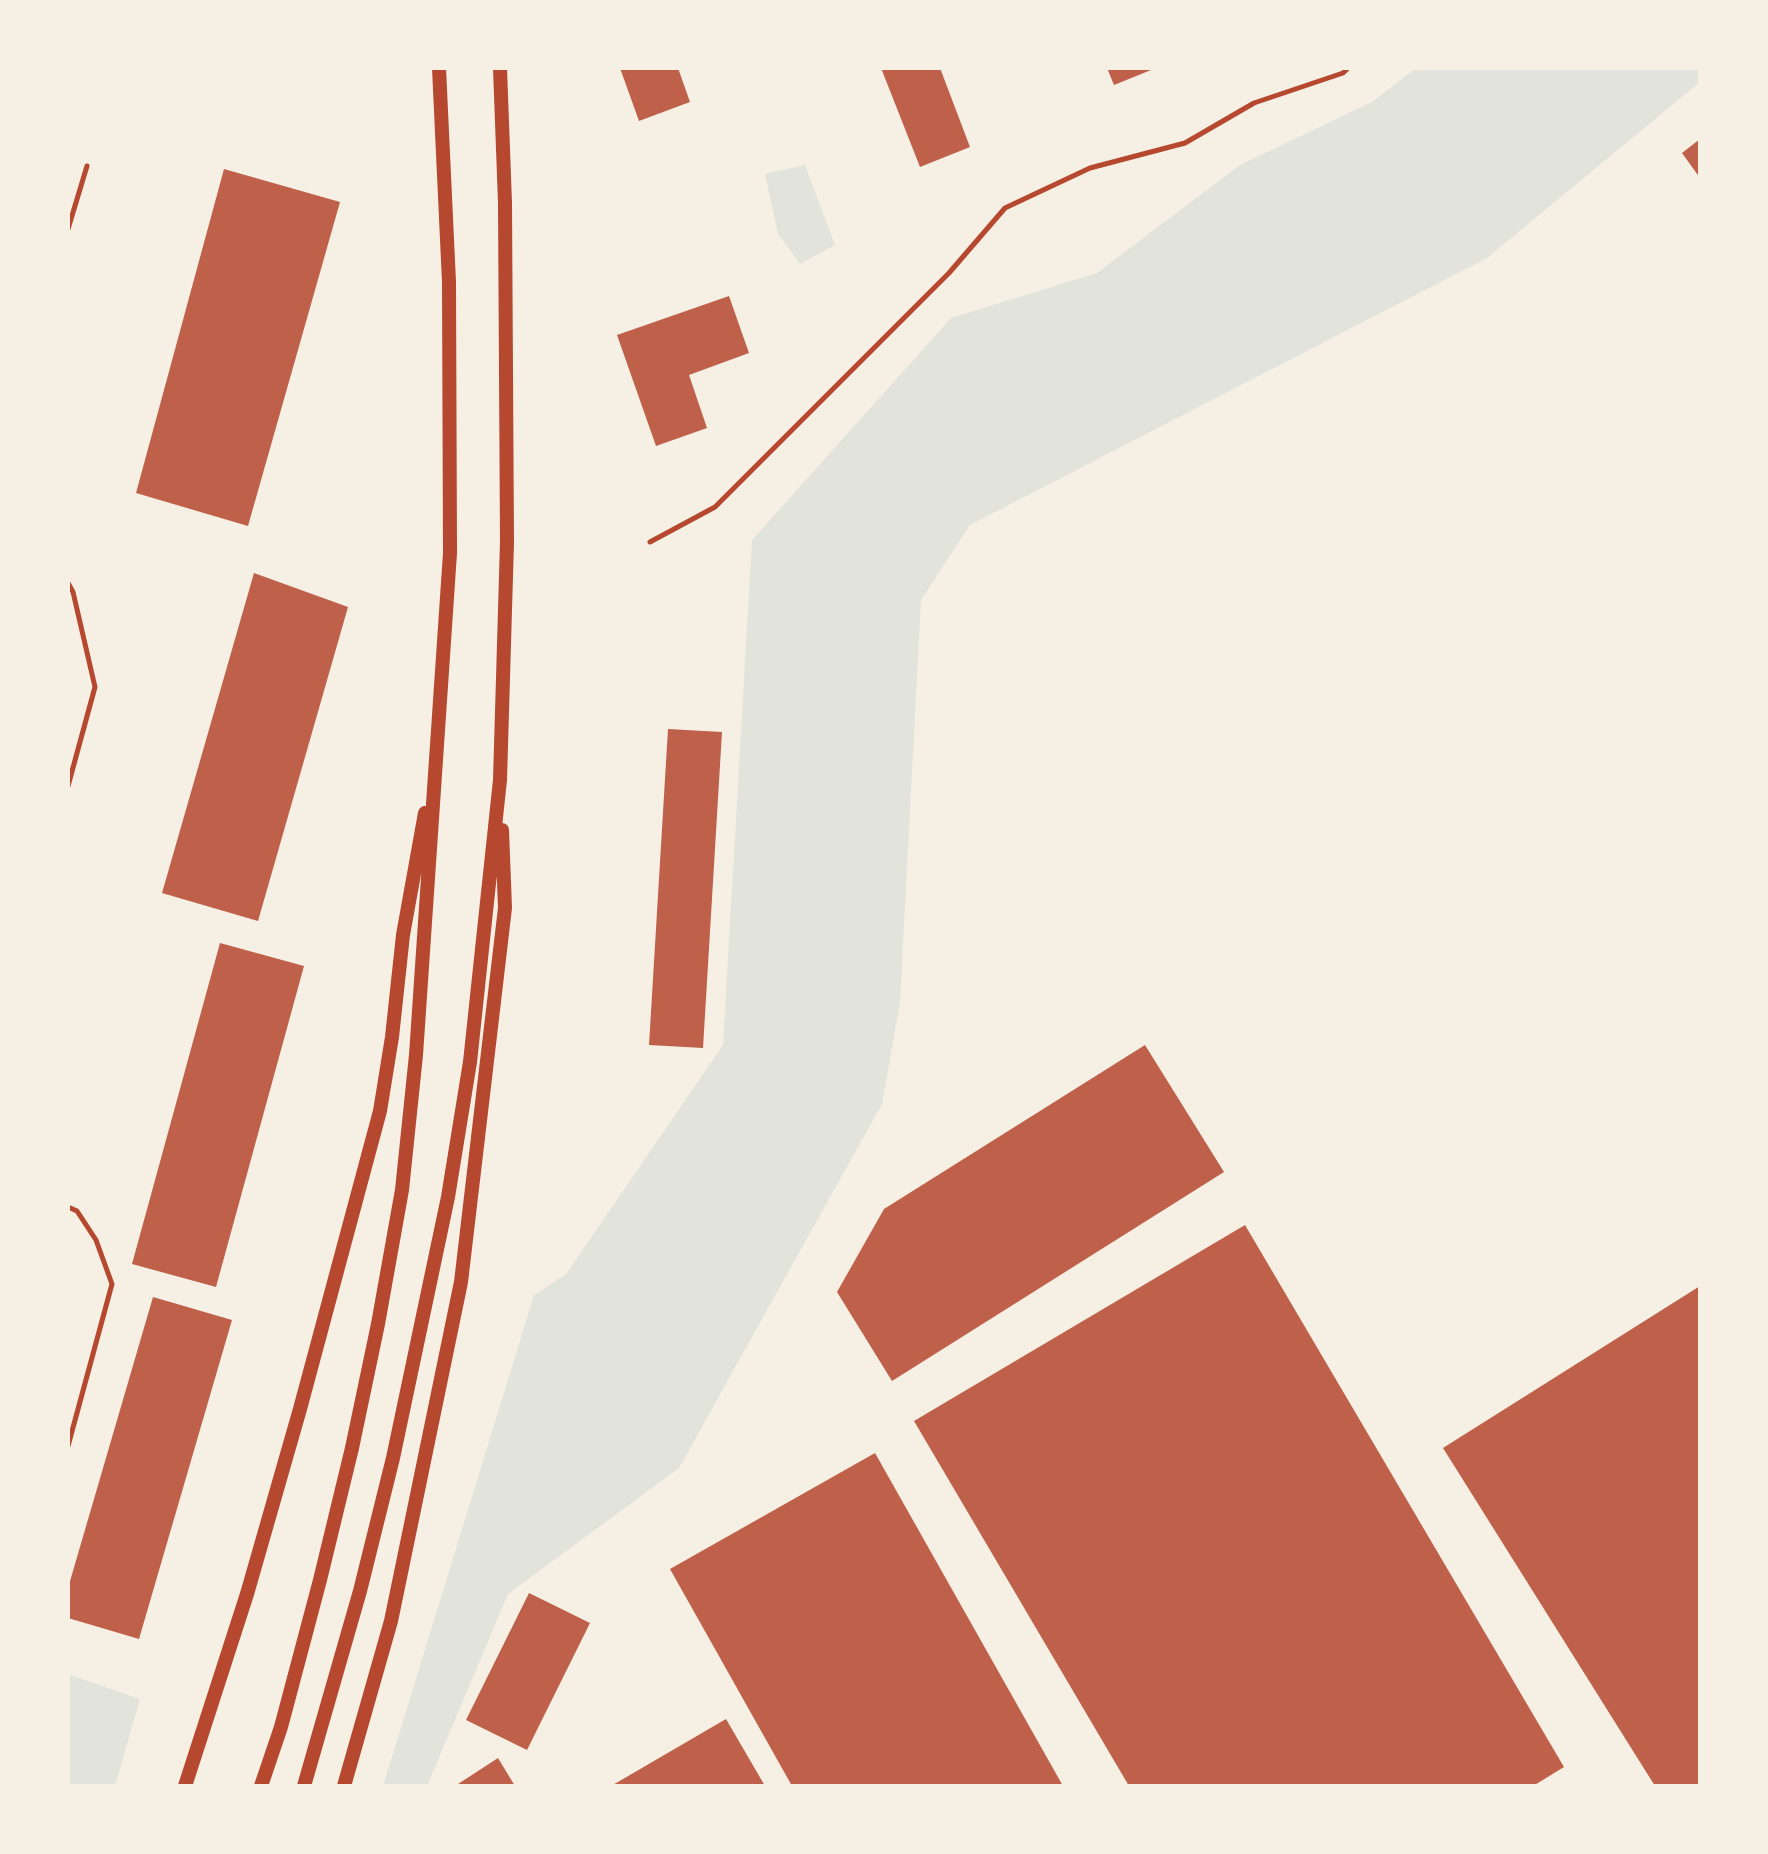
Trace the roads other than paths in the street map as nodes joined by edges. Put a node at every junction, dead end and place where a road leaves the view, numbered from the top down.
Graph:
1 (439, 68) edge
2 (499, 68) edge
3 (1348, 68) edge
4 (87, 166) dead end
5 (68, 229) edge
6 (650, 542) dead end
7 (68, 583) edge
8 (438, 739) junction
9 (500, 780) junction
10 (68, 786) edge
11 (68, 1206) edge
12 (68, 1446) edge
13 (185, 1786) edge
14 (261, 1786) edge
15 (304, 1786) edge
16 (344, 1786) edge

1 - 8 main road
2 - 9 main road
3 - 6 lane
4 - 5 lane
7 - 10 lane
8 - 13 main road
8 - 14 main road
9 - 15 main road
9 - 16 main road
11 - 12 lane

